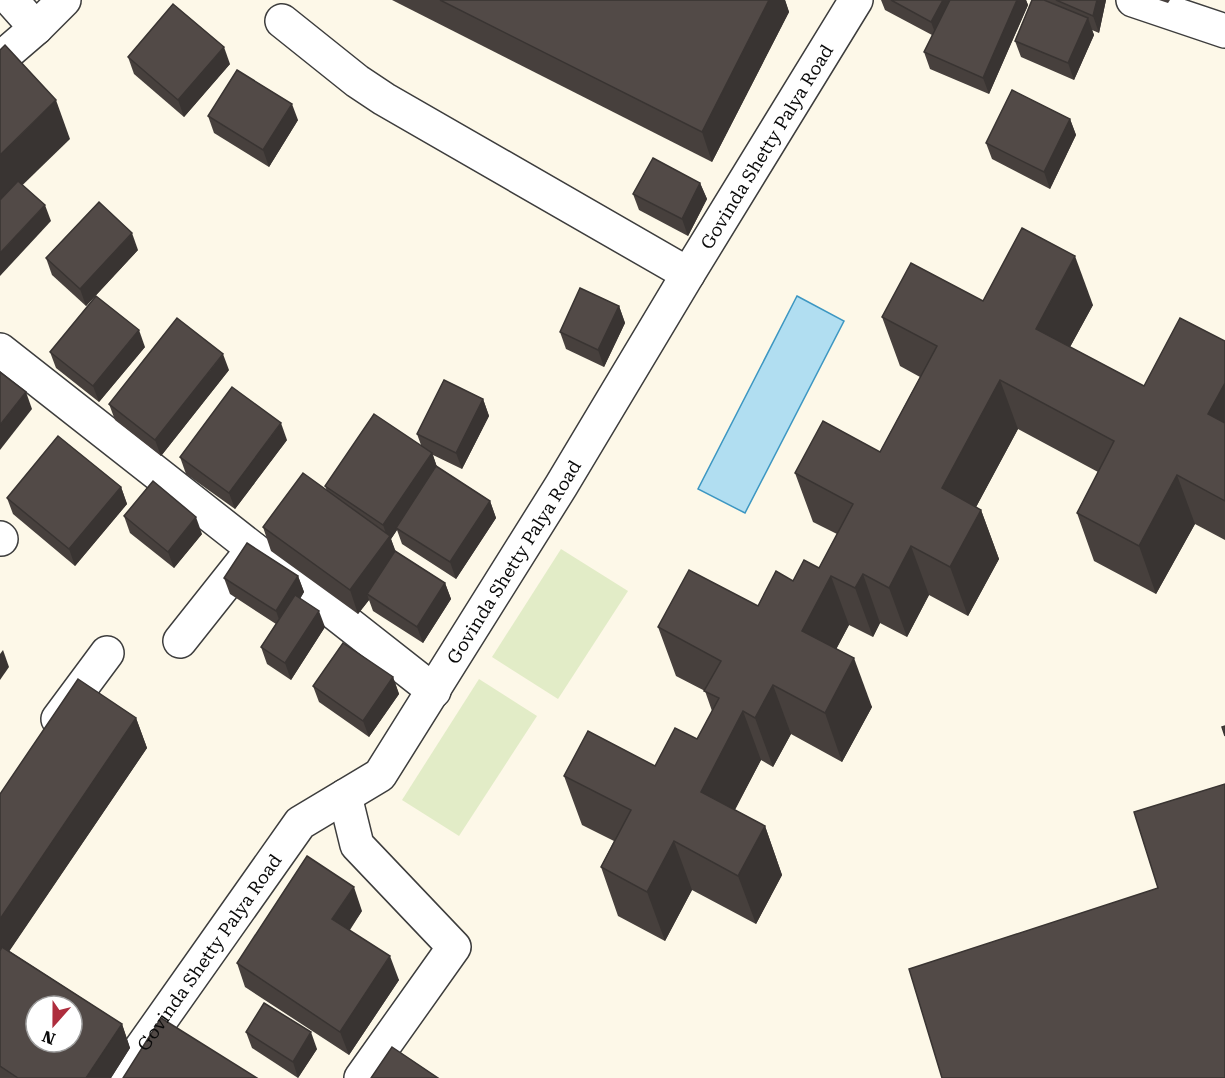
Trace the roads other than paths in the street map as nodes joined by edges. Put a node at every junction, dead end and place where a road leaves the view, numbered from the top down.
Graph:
1 (11, 0) edge
2 (64, 0) edge
3 (856, 0) edge
4 (1133, 0) edge
5 (282, 21) dead end
6 (36, 28) junction
7 (1225, 31) edge
8 (0, 59) edge
9 (688, 274) junction
10 (0, 350) edge
11 (253, 549) junction
12 (180, 641) dead end
13 (107, 653) dead end
14 (434, 691) junction
15 (43, 740) edge
16 (345, 796) junction
17 (120, 1078) edge
18 (361, 1078) edge

1 - 6 street
2 - 6 street
3 - 9 street, Govinda Shetty Palya Road
4 - 7 street
5 - 9 street
6 - 8 street
9 - 14 street, Govinda Shetty Palya Road
10 - 11 street
11 - 12 street
11 - 14 street
13 - 15 street
14 - 16 street, Govinda Shetty Palya Road
16 - 17 street, Govinda Shetty Palya Road
16 - 18 street

